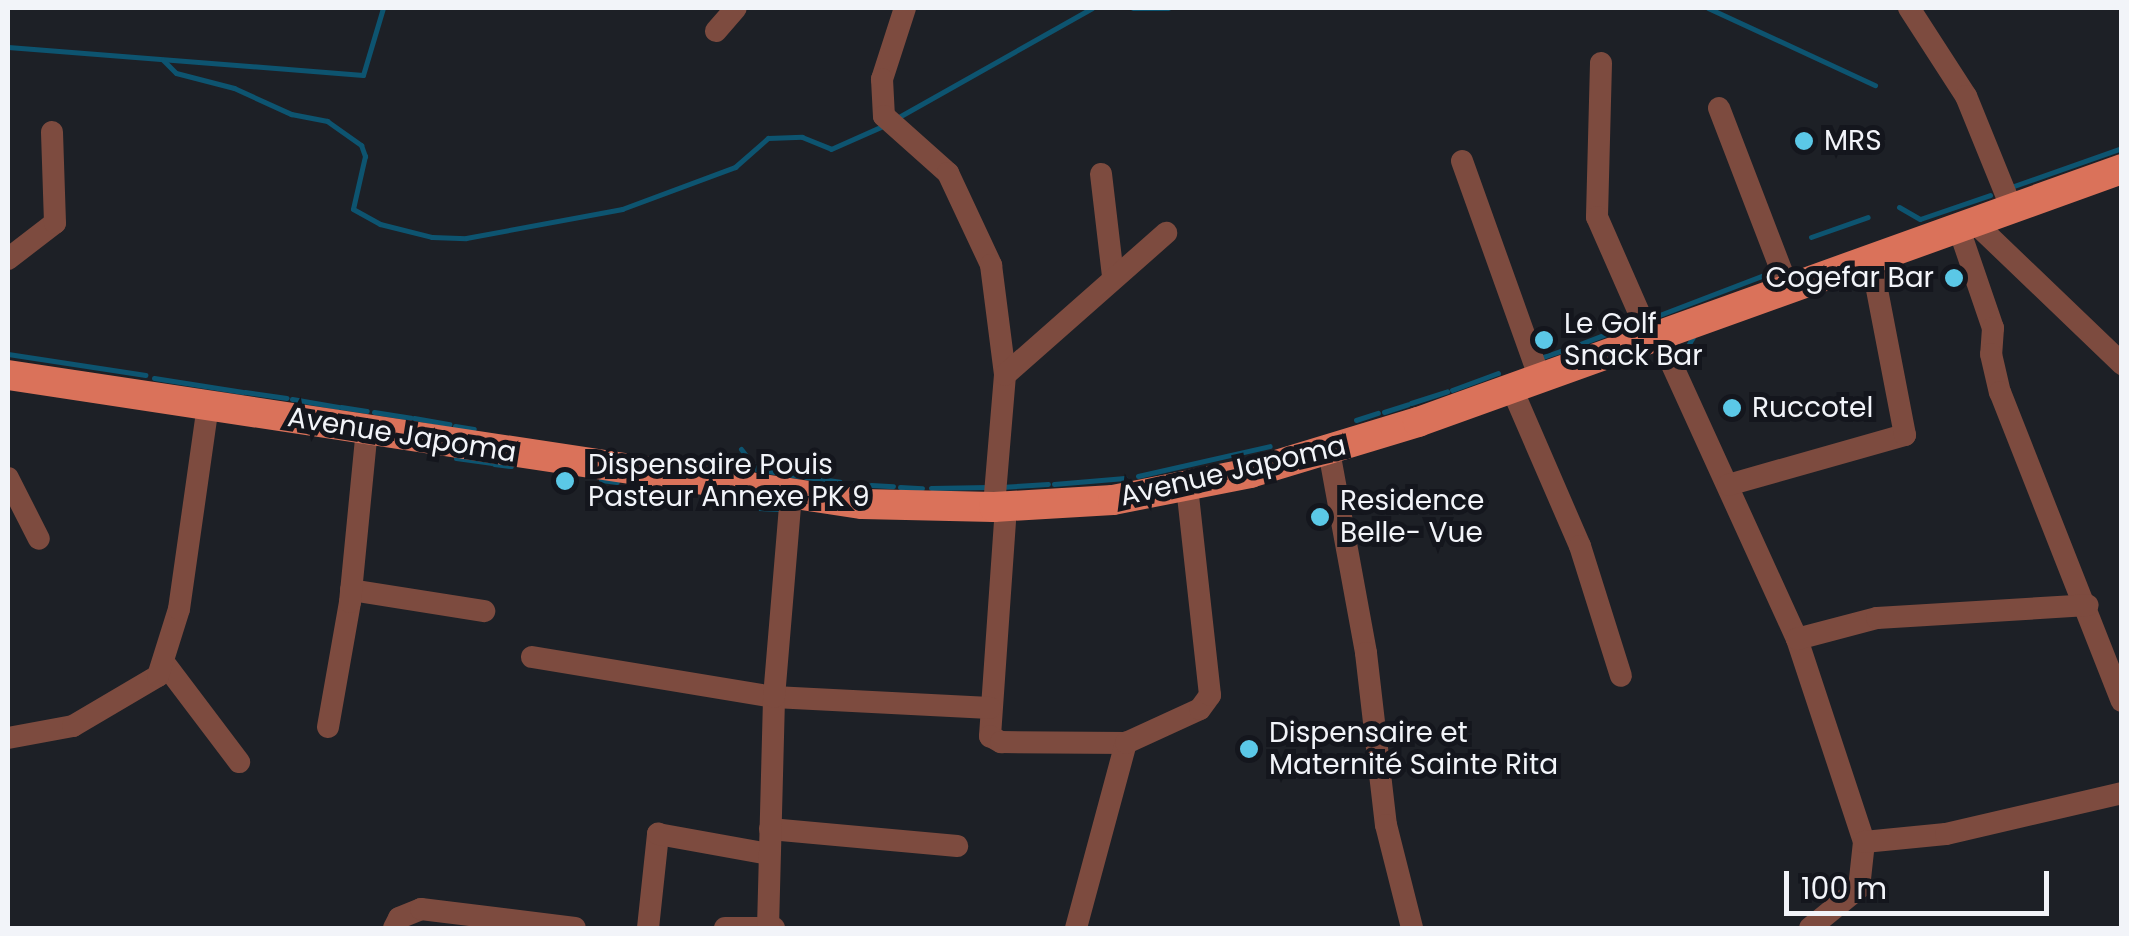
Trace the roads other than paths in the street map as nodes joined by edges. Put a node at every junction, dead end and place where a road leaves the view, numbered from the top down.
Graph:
1 (736, 8) edge
2 (905, 8) edge
3 (1909, 8) edge
4 (716, 31) dead end
5 (1600, 63) dead end
6 (1719, 108) dead end
7 (52, 132) dead end
8 (1462, 161) dead end
9 (2122, 169) edge
10 (1101, 174) dead end
11 (2012, 206) junction
12 (1966, 224) junction
13 (1166, 233) dead end
14 (8, 259) edge
15 (1871, 259) junction
16 (1113, 276) junction
17 (1788, 288) junction
18 (1654, 336) junction
19 (2122, 364) edge
20 (8, 375) edge
21 (1005, 375) junction
22 (1526, 384) junction
23 (208, 405) junction
24 (367, 430) junction
25 (1329, 451) junction
26 (8, 478) edge
27 (1728, 485) junction
28 (1187, 488) junction
29 (791, 496) junction
30 (1000, 507) junction
31 (38, 539) dead end
32 (351, 590) junction
33 (2088, 604) junction
34 (484, 611) dead end
35 (1797, 639) junction
36 (532, 657) dead end
37 (164, 664) junction
38 (1621, 676) dead end
39 (774, 697) junction
40 (2122, 701) edge
41 (990, 708) junction
42 (328, 726) dead end
43 (8, 738) edge
44 (1126, 743) junction
45 (239, 762) dead end
46 (2122, 793) edge
47 (770, 829) junction
48 (1864, 842) junction
49 (957, 846) dead end
50 (769, 854) junction
51 (394, 928) edge
52 (576, 928) edge
53 (648, 928) edge
54 (724, 928) edge
55 (771, 928) edge
56 (1076, 928) edge
57 (1412, 928) edge
58 (1810, 928) edge

1 - 4 street
2 - 21 street
3 - 11 street
5 - 18 street
6 - 17 street
7 - 14 street
8 - 22 street
9 - 11 main road, Avenue Japoma
10 - 16 street
11 - 12 main road, Avenue Japoma
12 - 15 main road, Avenue Japoma
12 - 19 street
12 - 33 street
13 - 16 street
15 - 17 main road, Avenue Japoma
15 - 27 street
16 - 21 street
17 - 18 main road, Avenue Japoma
18 - 22 main road, Avenue Japoma
18 - 27 street
20 - 23 main road, Avenue Japoma
21 - 30 street
22 - 25 main road, Avenue Japoma
22 - 38 street
23 - 24 main road, Avenue Japoma
23 - 37 street
24 - 29 main road, Avenue Japoma
24 - 32 street
25 - 28 main road, Avenue Japoma
25 - 57 street
26 - 31 street
27 - 35 street
28 - 30 main road, Avenue Japoma
28 - 44 street
29 - 30 main road, Avenue Japoma
29 - 39 street
30 - 41 street
32 - 34 street
32 - 42 street
33 - 35 street
33 - 40 street
35 - 48 street
36 - 39 street
37 - 43 street
37 - 45 street
39 - 41 street
39 - 47 street
41 - 44 street
44 - 56 street
46 - 48 street
47 - 49 street
47 - 50 street
48 - 58 street
50 - 53 street
50 - 55 street
51 - 52 street
54 - 55 street

